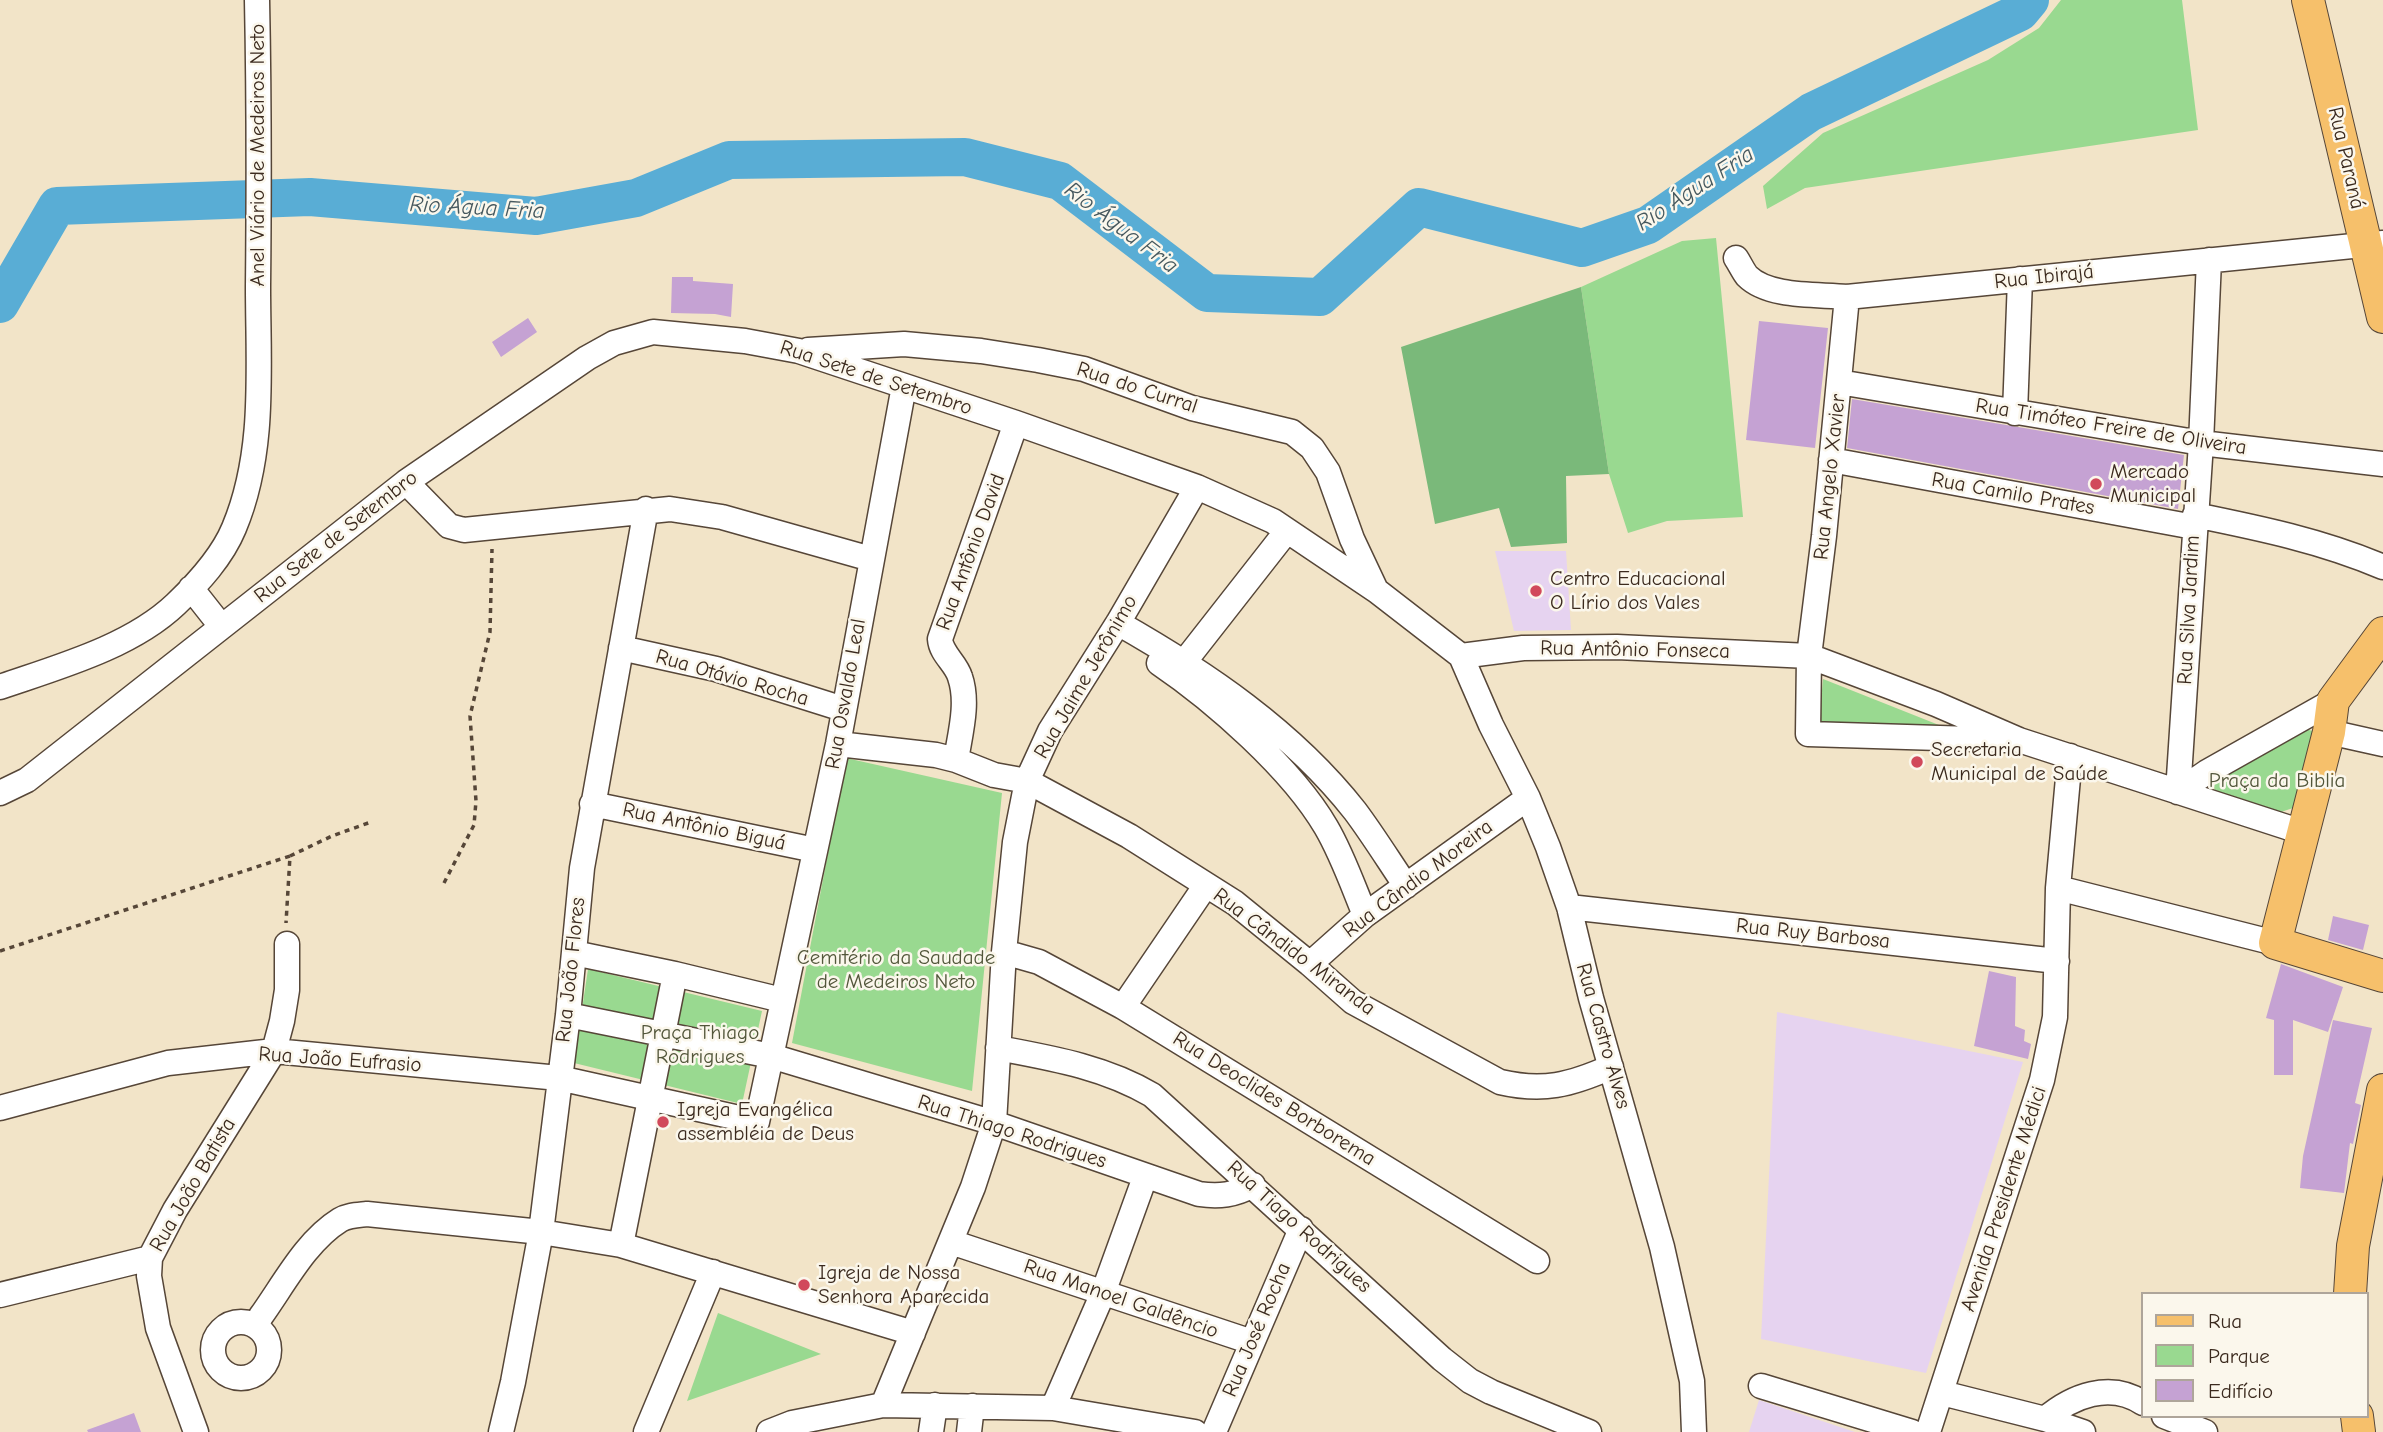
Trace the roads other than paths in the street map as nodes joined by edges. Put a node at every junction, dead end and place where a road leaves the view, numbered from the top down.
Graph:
1 (257, 0) edge
2 (2308, 0) edge
3 (2374, 243) edge
4 (1736, 258) dead end
5 (2209, 260) junction
6 (2020, 279) junction
7 (1847, 297) junction
8 (2383, 317) edge
9 (799, 351) junction
10 (1839, 382) junction
11 (904, 386) junction
12 (2015, 413) junction
13 (1016, 423) junction
14 (2201, 443) junction
15 (1831, 460) junction
16 (2383, 464) edge
17 (406, 482) junction
18 (1197, 487) junction
19 (646, 509) junction
20 (2194, 521) junction
21 (1286, 532) junction
22 (871, 559) junction
23 (2383, 567) edge
24 (191, 588) junction
25 (1377, 591) junction
26 (221, 626) junction
27 (1115, 627) junction
28 (2383, 633) edge
29 (621, 648) junction
30 (1461, 656) junction
31 (1809, 656) junction
32 (1185, 661) junction
33 (0, 687) edge
34 (2333, 701) junction
35 (843, 709) junction
36 (2329, 732) junction
37 (2020, 740) junction
38 (838, 744) junction
39 (2383, 744) edge
40 (2070, 756) junction
41 (956, 760) junction
42 (1027, 781) junction
43 (2178, 792) junction
44 (0, 793) edge
45 (1528, 798) junction
46 (592, 804) junction
47 (2302, 832) junction
48 (815, 850) junction
49 (1206, 885) junction
50 (1406, 886) junction
51 (2058, 888) junction
52 (1569, 906) junction
53 (1365, 915) junction
54 (2275, 943) junction
55 (288, 944) road end
56 (1004, 952) junction
57 (573, 953) junction
58 (2057, 961) junction
59 (1310, 964) junction
60 (675, 974) junction
61 (2383, 976) edge
62 (782, 1000) junction
63 (1123, 1007) junction
64 (568, 1015) junction
65 (664, 1034) junction
66 (998, 1048) junction
67 (274, 1051) junction
68 (771, 1056) junction
69 (1611, 1068) junction
70 (559, 1078) junction
71 (2383, 1090) edge
72 (651, 1100) junction
73 (0, 1108) edge
74 (995, 1123) junction
75 (1145, 1177) junction
76 (1253, 1185) junction
77 (1301, 1229) junction
78 (541, 1232) junction
79 (951, 1242) junction
80 (621, 1245) junction
81 (150, 1258) junction
82 (1537, 1261) dead end
83 (713, 1272) junction
84 (2350, 1292) edge
85 (1102, 1293) junction
86 (0, 1295) edge
87 (256, 1326) dead end
88 (913, 1333) junction
89 (1252, 1342) junction
90 (1760, 1386) dead end
91 (1941, 1393) junction
92 (2142, 1402) edge
93 (883, 1405) junction
94 (936, 1405) junction
95 (972, 1406) junction
96 (1053, 1408) junction
97 (2169, 1418) edge
98 (2045, 1419) junction
99 (791, 1428) edge
100 (196, 1432) edge
101 (501, 1432) edge
102 (646, 1432) edge
103 (769, 1432) edge
104 (931, 1432) edge
105 (969, 1432) edge
106 (1195, 1432) edge
107 (1214, 1432) edge
108 (1589, 1432) edge
109 (1694, 1432) edge
110 (1912, 1432) edge
111 (1928, 1432) edge
112 (2083, 1432) edge
113 (2205, 1432) edge

1 - 24 street, Anel Viário de Medeiros Neto
2 - 3 main road, Rua Paraná
3 - 5 street, Rua Ibirajá
3 - 8 main road, Rua Paraná
4 - 7 street, Rua Ibirajá
5 - 6 street, Rua Ibirajá
5 - 14 street, Rua Silva Jardim
6 - 7 street, Rua Ibirajá
6 - 12 street
7 - 10 street, Rua Angelo Xavier
9 - 11 street, Rua Sete de Setembro
9 - 17 street, Rua Sete de Setembro
9 - 25 street, Rua do Curral
10 - 12 street, Rua Timóteo Freire de Oliveira
10 - 15 street, Rua Angelo Xavier
11 - 13 street, Rua Sete de Setembro
11 - 22 street, Rua Osvaldo Leal
12 - 14 street, Rua Timóteo Freire de Oliveira
13 - 18 street, Rua Sete de Setembro
13 - 41 street, Rua Antônio David
14 - 16 street, Rua Timóteo Freire de Oliveira
14 - 20 street, Rua Silva Jardim
15 - 20 street, Rua Camilo Prates
15 - 31 street, Rua Angelo Xavier
17 - 19 street
17 - 26 street, Rua Sete de Setembro
18 - 21 street, Rua Sete de Setembro
18 - 27 street, Rua Jaime Jerônimo
19 - 22 street
19 - 29 street, Rua João Flores
20 - 23 street, Rua Camilo Prates
20 - 43 street, Rua Silva Jardim
21 - 25 street, Rua Sete de Setembro
21 - 32 street
22 - 35 street, Rua Osvaldo Leal
24 - 26 street
24 - 33 street, Anel Viário de Medeiros Neto
25 - 30 street, Rua Sete de Setembro
26 - 44 street, Rua Sete de Setembro
27 - 32 street
27 - 42 street, Rua Jaime Jerônimo
27 - 53 street
28 - 34 main road
29 - 35 street, Rua Otávio Rocha
29 - 46 street, Rua João Flores
30 - 31 street, Rua Antônio Fonseca
30 - 45 street, Rua Castro Alves
31 - 37 street, Rua Antônio Fonseca
31 - 37 street, Rua Angelo Xavier
32 - 50 street
34 - 36 main road
34 - 43 street
35 - 38 street, Rua Osvaldo Leal
36 - 39 street
36 - 47 main road
37 - 40 street
38 - 41 street, Rua Cândido Miranda
38 - 48 street, Rua Osvaldo Leal
40 - 43 street
40 - 51 street, Avenida Presidente Médici
41 - 42 street, Rua Cândido Miranda
42 - 49 street, Rua Cândido Miranda
42 - 56 street, Rua Jaime Jerônimo
43 - 47 street
45 - 50 street, Rua Cândio Moreira
45 - 52 street, Rua Castro Alves
46 - 48 street, Rua Antônio Biguá
46 - 57 street, Rua João Flores
47 - 54 main road
48 - 62 street, Rua Osvaldo Leal
49 - 59 street, Rua Cândido Miranda
49 - 63 street
50 - 53 street, Rua Cândio Moreira
51 - 54 street
51 - 58 street, Avenida Presidente Médici
52 - 58 street, Rua Ruy Barbosa
52 - 69 street, Rua Castro Alves
53 - 59 street, Rua Cândio Moreira
54 - 61 main road
55 - 67 street, Rua João Batista
56 - 63 street, Rua Deoclides Borborema
56 - 66 street, Rua Jaime Jerônimo
57 - 60 street
57 - 64 street, Rua João Flores
58 - 91 street, Avenida Presidente Médici
59 - 69 street, Rua Cândido Miranda
60 - 62 street
60 - 65 street
62 - 68 street
63 - 82 street, Rua Deoclides Borborema
64 - 65 street
64 - 70 street, Rua João Flores
65 - 68 street
65 - 72 street
66 - 74 street, Rua Jaime Jerônimo
66 - 76 street, Rua Tiago Rodrigues
67 - 70 street, Rua João Eufrasio
67 - 73 street, Rua João Eufrasio
67 - 81 street, Rua João Batista
68 - 72 street
68 - 74 street, Rua Thiago Rodrigues
69 - 109 street, Rua Castro Alves
70 - 72 street
70 - 78 street, Rua João Flores
71 - 84 main road
72 - 80 street
74 - 75 street, Rua Thiago Rodrigues
74 - 79 street, Rua Jaime Jerônimo
75 - 76 street, Rua Thiago Rodrigues
75 - 85 street
76 - 77 street, Rua Tiago Rodrigues
77 - 89 street, Rua José Rocha
77 - 108 street, Rua Tiago Rodrigues
78 - 80 street
78 - 87 street
78 - 101 street, Rua João Flores
79 - 85 street, Rua Manoel Galdêncio
79 - 88 street, Rua Jaime Jerônimo
80 - 83 street
81 - 86 street
81 - 100 street, Rua João Batista
83 - 88 street
83 - 102 street
85 - 89 street, Rua Manoel Galdêncio
85 - 96 street
88 - 93 street, Rua Jaime Jerônimo
89 - 107 street, Rua José Rocha
90 - 110 street
91 - 98 street
91 - 111 street, Avenida Presidente Médici
92 - 98 street
93 - 94 street
93 - 99 street
94 - 95 street
94 - 104 street
95 - 96 street
95 - 105 street
96 - 106 street
97 - 113 street
98 - 112 street
99 - 103 street

